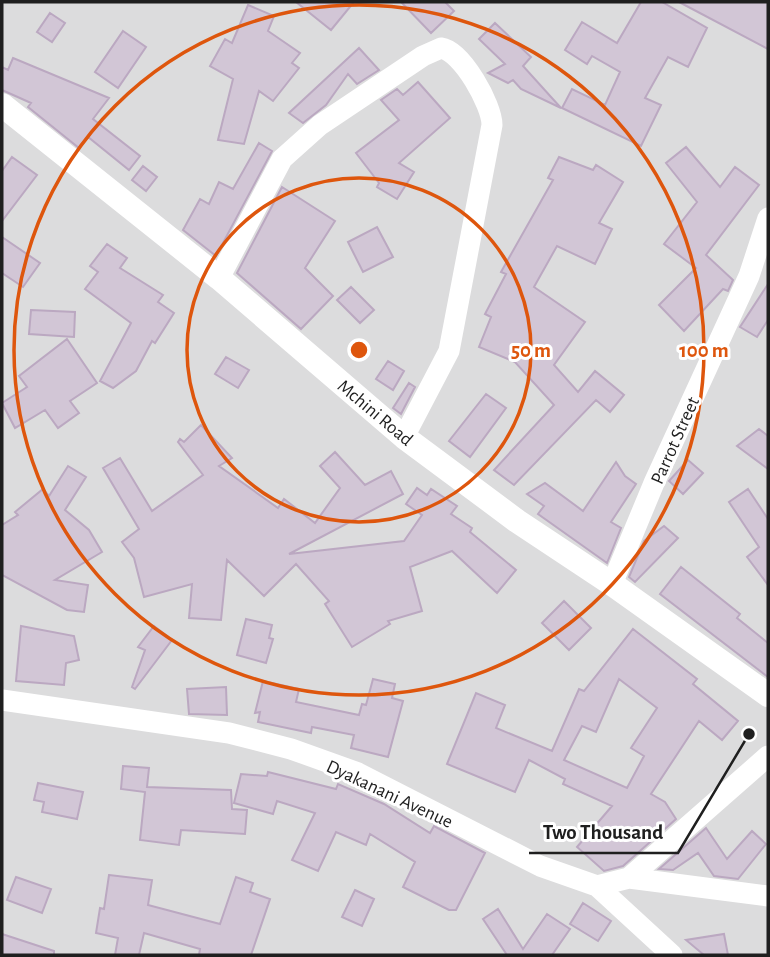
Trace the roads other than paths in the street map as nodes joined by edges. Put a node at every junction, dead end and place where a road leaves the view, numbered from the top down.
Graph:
1 (2, 105) edge
2 (768, 218) edge
3 (219, 278) junction
4 (404, 437) junction
5 (612, 584) junction
6 (768, 695) edge
7 (2, 700) edge
8 (768, 756) edge
9 (629, 878) junction
10 (597, 886) junction
11 (768, 896) edge
12 (672, 955) edge

1 - 3 street, Mchini Road
2 - 5 street, Parrot Street
3 - 4 street, Mchini Road
3 - 4 street
4 - 5 street, Mchini Road
5 - 6 street, Mchini Road
7 - 10 street, Dyakanani Avenue
8 - 9 street
9 - 10 street
9 - 11 street
10 - 12 street

